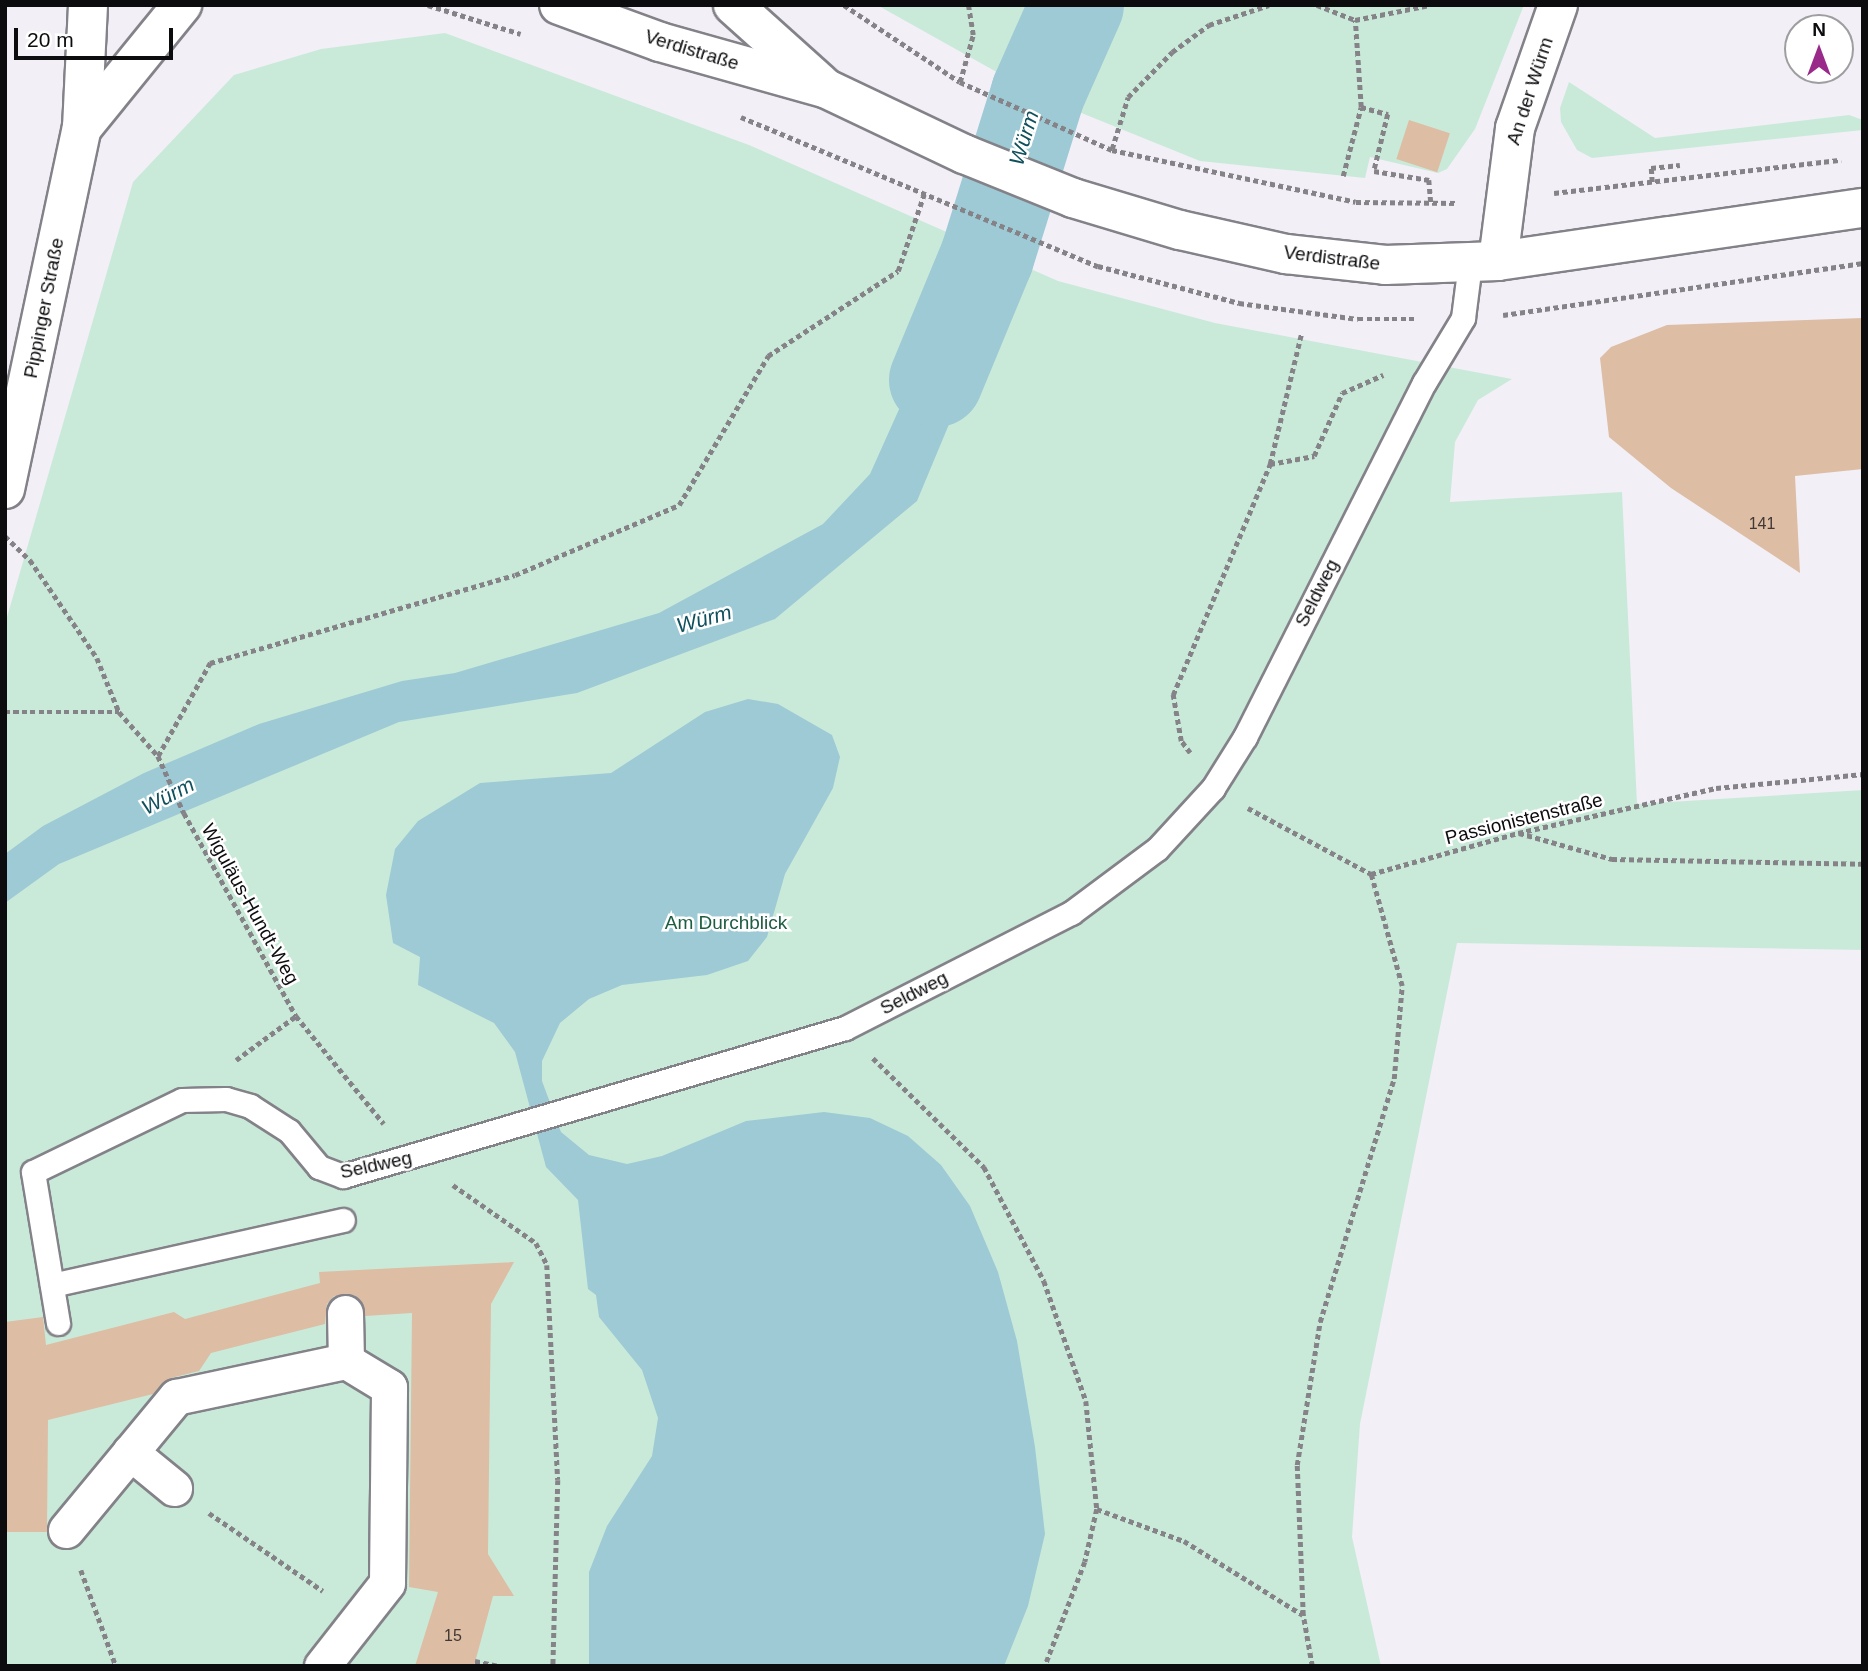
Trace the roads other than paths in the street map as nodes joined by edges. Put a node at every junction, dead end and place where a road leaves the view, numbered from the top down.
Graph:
1 (88, 5) edge
2 (182, 5) edge
3 (559, 5) edge
4 (733, 5) edge
5 (1559, 5) edge
6 (827, 89) junction
7 (82, 128) junction
8 (1863, 208) edge
9 (1484, 262) junction
10 (5, 489) edge
11 (343, 1220) dead end
12 (52, 1285) junction
13 (345, 1313) dead end
14 (58, 1323) dead end
15 (346, 1361) junction
16 (130, 1452) junction
17 (174, 1488) road end
18 (66, 1530) road end
19 (322, 1666) edge

1 - 7 main road, Pippinger Straße
2 - 7 main road, Pippinger Straße
3 - 6 main road, Verdistraße
4 - 6 main road, Verdistraße
5 - 9 main road, An der Würm
6 - 9 main road, Verdistraße
7 - 10 main road, Pippinger Straße
8 - 9 main road, Verdistraße
9 - 12 lane, Seldweg
11 - 12 lane
12 - 14 lane
13 - 15 street
15 - 16 street
15 - 19 street
16 - 17 street
16 - 18 street

